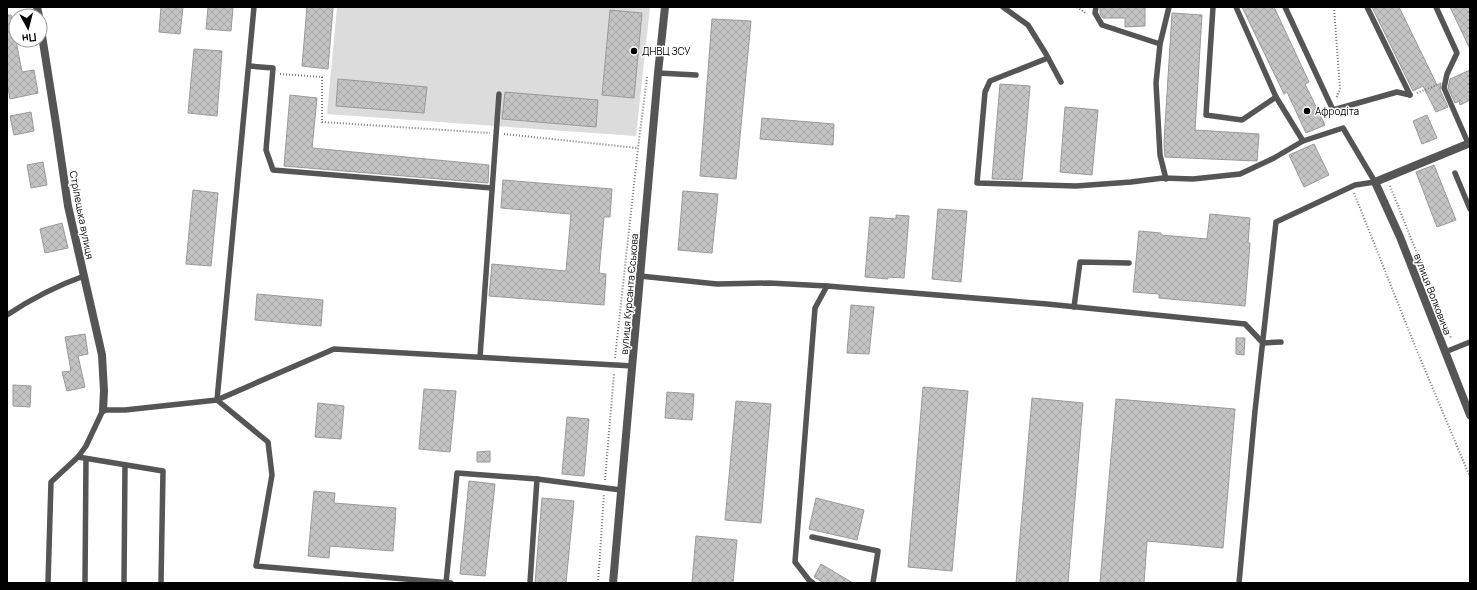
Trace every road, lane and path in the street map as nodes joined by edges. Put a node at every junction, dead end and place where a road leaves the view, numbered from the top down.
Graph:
1 (254, 7) edge
2 (665, 7) edge
3 (1003, 7) edge
4 (1096, 7) edge
5 (1170, 7) edge
6 (1213, 7) edge
7 (1236, 7) edge
8 (1285, 7) edge
9 (1334, 7) edge
10 (1367, 7) edge
11 (1436, 7) edge
12 (1160, 44) junction
13 (44, 48) edge
14 (1048, 58) junction
15 (249, 66) junction
16 (648, 70) dead end
17 (658, 72) junction
18 (273, 74) junction
19 (696, 75) dead end
20 (1061, 82) dead end
21 (1445, 82) junction
22 (499, 94) dead end
23 (1410, 95) junction
24 (1276, 97) junction
25 (1333, 110) junction
26 (496, 133) junction
27 (1303, 141) junction
28 (1469, 143) edge
29 (638, 148) junction
30 (1455, 173) dead end
31 (1386, 177) junction
32 (1166, 179) junction
33 (1375, 182) junction
34 (1351, 187) junction
35 (492, 188) junction
36 (1470, 209) edge
37 (1129, 263) dead end
38 (84, 276) junction
39 (640, 276) junction
40 (827, 286) junction
41 (1074, 307) junction
42 (7, 315) edge
43 (1280, 342) dead end
44 (1470, 342) edge
45 (1263, 343) junction
46 (1455, 348) junction
47 (1445, 352) junction
48 (480, 357) junction
49 (614, 365) junction
50 (633, 366) junction
51 (217, 400) junction
52 (103, 410) junction
53 (1470, 415) edge
54 (78, 457) junction
55 (86, 458) junction
56 (125, 465) junction
57 (1470, 477) edge
58 (537, 479) junction
59 (604, 489) junction
60 (622, 490) junction
61 (812, 537) dead end
62 (48, 583) edge
63 (85, 583) edge
64 (124, 583) edge
65 (161, 583) edge
66 (446, 583) edge
67 (452, 583) edge
68 (530, 583) edge
69 (598, 583) edge
70 (613, 583) edge
71 (813, 583) edge
72 (873, 583) edge
73 (1239, 583) edge

1 - 15 lane
2 - 17 street, вулиця Курсанта Єськова
3 - 14 lane
4 - 12 lane
5 - 12 lane
6 - 24 lane
7 - 24 lane
8 - 25 lane
9 - 25 path
10 - 23 lane
11 - 21 lane
12 - 32 lane
13 - 38 street, Стрілецька вулиця
14 - 20 lane
14 - 32 lane
15 - 18 lane
15 - 51 lane
16 - 29 path
17 - 19 lane
17 - 39 street, вулиця Курсанта Єськова
18 - 26 path
18 - 35 lane
21 - 23 path
21 - 28 lane
22 - 26 lane
23 - 25 lane
24 - 27 lane
26 - 29 path
26 - 35 lane
27 - 32 lane
27 - 33 lane
28 - 31 street
29 - 49 path
30 - 36 lane
31 - 33 street
31 - 46 path
33 - 34 lane
33 - 47 street, вулиця Волковича
34 - 45 lane
34 - 57 path
35 - 48 lane
37 - 41 lane
38 - 42 lane
38 - 52 street, Стрілецька вулиця
39 - 40 lane
39 - 50 street, вулиця Курсанта Єськова
40 - 41 lane
40 - 71 lane
41 - 45 lane
43 - 45 lane
44 - 46 lane
45 - 73 lane
46 - 47 lane
47 - 53 street, вулиця Волковича
48 - 49 lane
48 - 51 lane
49 - 50 lane
49 - 59 path
50 - 60 street, вулиця Курсанта Єськова
51 - 52 lane
51 - 66 lane
52 - 54 lane
54 - 55 lane
54 - 62 lane
55 - 56 lane
55 - 63 lane
56 - 64 lane
56 - 65 lane
58 - 59 lane
58 - 66 lane
58 - 68 lane
59 - 60 lane
59 - 69 path
60 - 70 street, вулиця Курсанта Єськова
61 - 72 lane
66 - 67 lane

